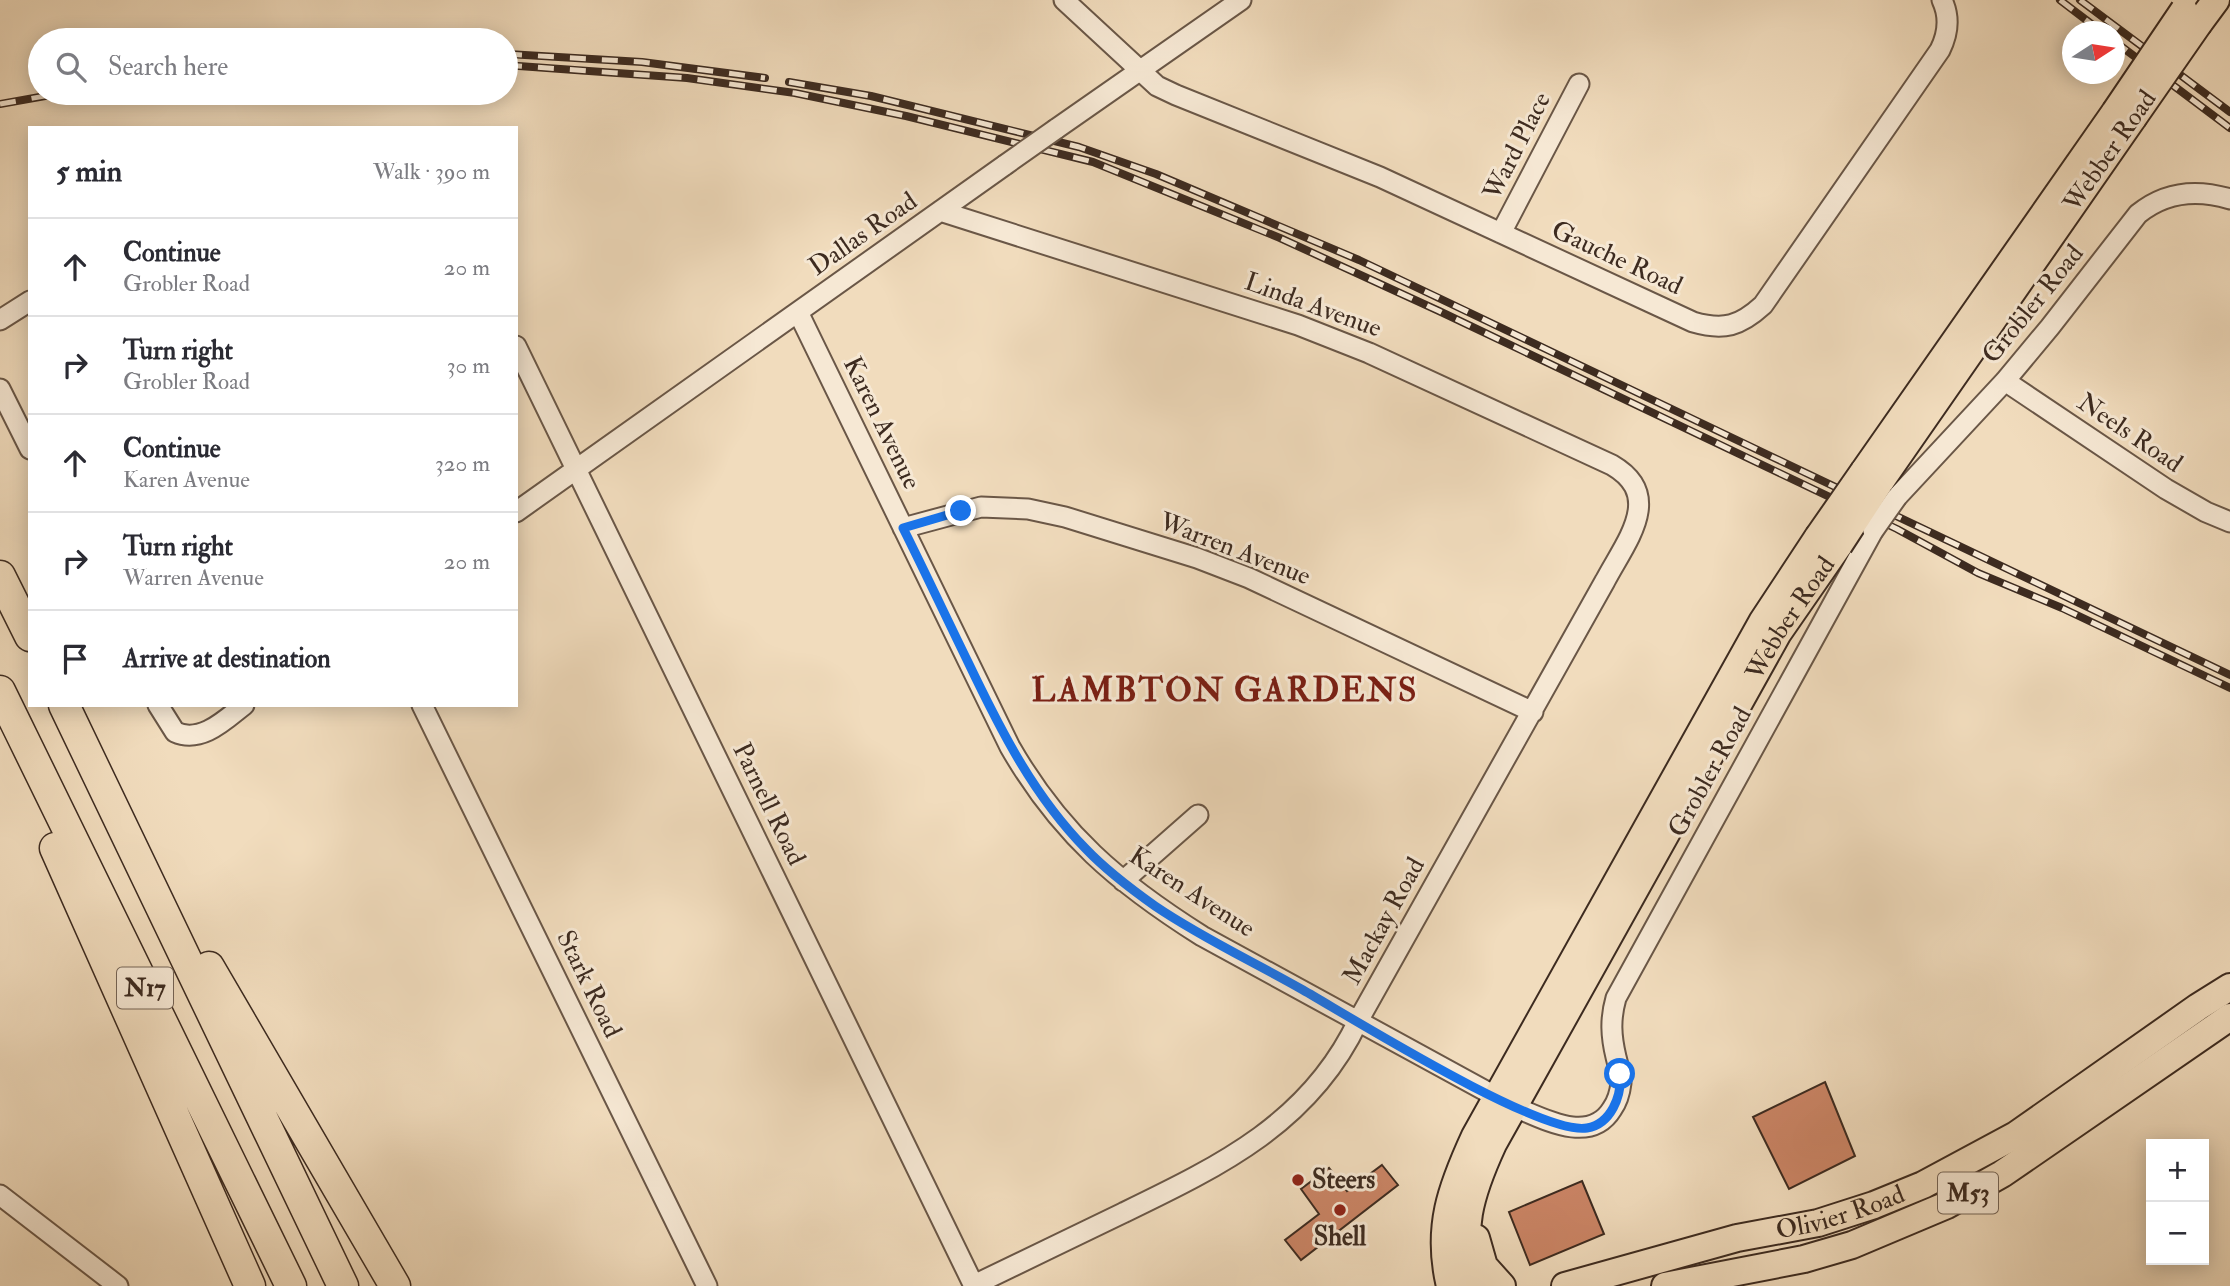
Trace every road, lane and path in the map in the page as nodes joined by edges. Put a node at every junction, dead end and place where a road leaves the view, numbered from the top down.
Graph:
1 (1064, 0) edge
2 (1241, 0) edge
3 (1942, 0) edge
4 (2216, 0) edge
5 (2191, 11) edge
6 (1141, 70) junction
7 (1579, 84) dead end
8 (2230, 199) edge
9 (940, 211) junction
10 (1501, 233) junction
11 (28, 302) edge
12 (799, 312) junction
13 (0, 320) edge
14 (518, 350) edge
15 (2005, 381) junction
16 (0, 389) edge
17 (28, 445) edge
18 (576, 469) junction
19 (1880, 483) junction
20 (1640, 501) joint
21 (518, 511) edge
22 (2230, 522) edge
23 (903, 528) junction
24 (0, 576) edge
25 (28, 632) edge
26 (0, 691) edge
27 (65, 707) edge
28 (159, 707) edge
29 (241, 707) edge
30 (423, 707) edge
31 (1532, 712) junction
32 (0, 714) edge
33 (1198, 815) dead end
34 (1123, 881) junction
35 (152, 887) junction
36 (2230, 988) edge
37 (2230, 1017) edge
38 (1358, 1021) junction
39 (1506, 1103) junction
40 (1477, 1177) junction
41 (0, 1195) edge
42 (118, 1286) edge
43 (250, 1286) edge
44 (291, 1286) edge
45 (343, 1286) edge
46 (395, 1286) edge
47 (707, 1286) edge
48 (974, 1286) edge
49 (1450, 1286) edge
50 (1472, 1286) edge
51 (1502, 1286) edge
52 (1565, 1286) edge
53 (1665, 1286) edge

1 - 6 street, Gauche Road
2 - 6 street, Dallas Road
3 - 10 street, Gauche Road
4 - 5 main road, Webber Road
5 - 19 main road, Webber Road, bridge
6 - 9 street, Dallas Road, bridge
6 - 10 street, Gauche Road
7 - 10 street, Ward Place
8 - 15 street, Grobler Road
9 - 12 street, Dallas Road
9 - 20 street, Linda Avenue
11 - 13 street
12 - 18 street, Dallas Road
12 - 23 street, Karen Avenue
14 - 18 street, Parnell Road
15 - 19 street, Grobler Road
15 - 22 street, Neels Road
16 - 17 street
18 - 21 street, Dallas Road
18 - 48 street, Parnell Road
19 - 39 main road, Webber Road, bridge
19 - 39 street, Grobler Road, bridge
20 - 31 street, Mackay Road
23 - 31 street, Warren Avenue
23 - 34 street, Karen Avenue
24 - 25 highway
26 - 44 highway, N17
27 - 35 highway, N17
28 - 29 street
30 - 47 street, Stark Road
31 - 38 street, Mackay Road
32 - 43 highway
33 - 34 street
34 - 38 street, Karen Avenue
35 - 45 highway, N17
35 - 46 highway
36 - 52 main road, Olivier Road / M53
37 - 53 main road, Olivier Road / M53
38 - 39 street, Karen Avenue
38 - 48 street, Mackay Road
39 - 40 main road, Webber Road
39 - 49 main road, Webber Road
40 - 50 main road, Webber Road
40 - 51 main road
41 - 42 street

